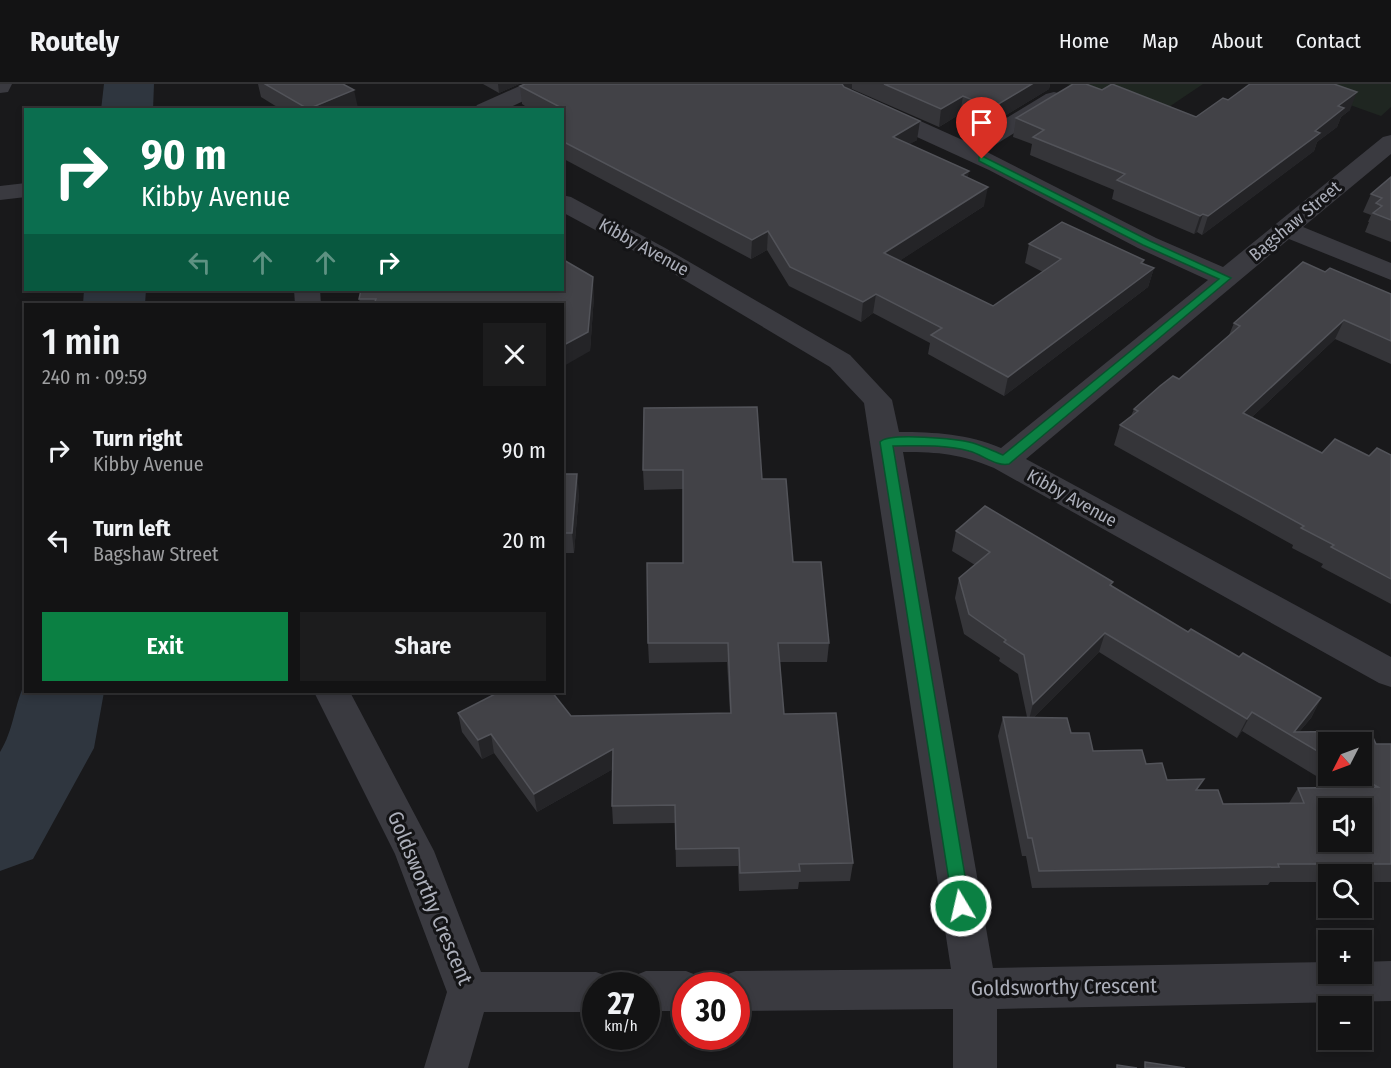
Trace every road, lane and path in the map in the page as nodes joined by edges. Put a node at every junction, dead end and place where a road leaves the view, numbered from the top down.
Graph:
1 (541, 84) edge
2 (1068, 90) edge
3 (861, 102) edge
4 (489, 108) edge
5 (1391, 142) edge
6 (967, 152) junction
7 (24, 190) edge
8 (0, 193) edge
9 (564, 203) edge
10 (1285, 229) junction
11 (1391, 272) edge
12 (1226, 278) junction
13 (886, 442) junction
14 (1005, 461) junction
15 (1391, 674) edge
16 (333, 693) edge
17 (1391, 981) edge
18 (975, 989) junction
19 (750, 991) edge
20 (468, 992) junction
21 (582, 992) edge
22 (446, 1068) edge
23 (975, 1068) edge

1 - 4 street
2 - 6 street
3 - 6 street
5 - 10 street, Bagshaw Street
6 - 12 street
7 - 8 street
9 - 13 street, Kibby Avenue
10 - 11 street
10 - 12 street, Bagshaw Street
12 - 14 street, Bagshaw Street
13 - 14 street, Kibby Avenue
13 - 18 street
14 - 15 street, Kibby Avenue
16 - 20 street, Goldsworthy Crescent
17 - 18 street, Goldsworthy Crescent
18 - 19 street, Goldsworthy Crescent
18 - 23 street
20 - 21 street, Goldsworthy Crescent
20 - 22 street

